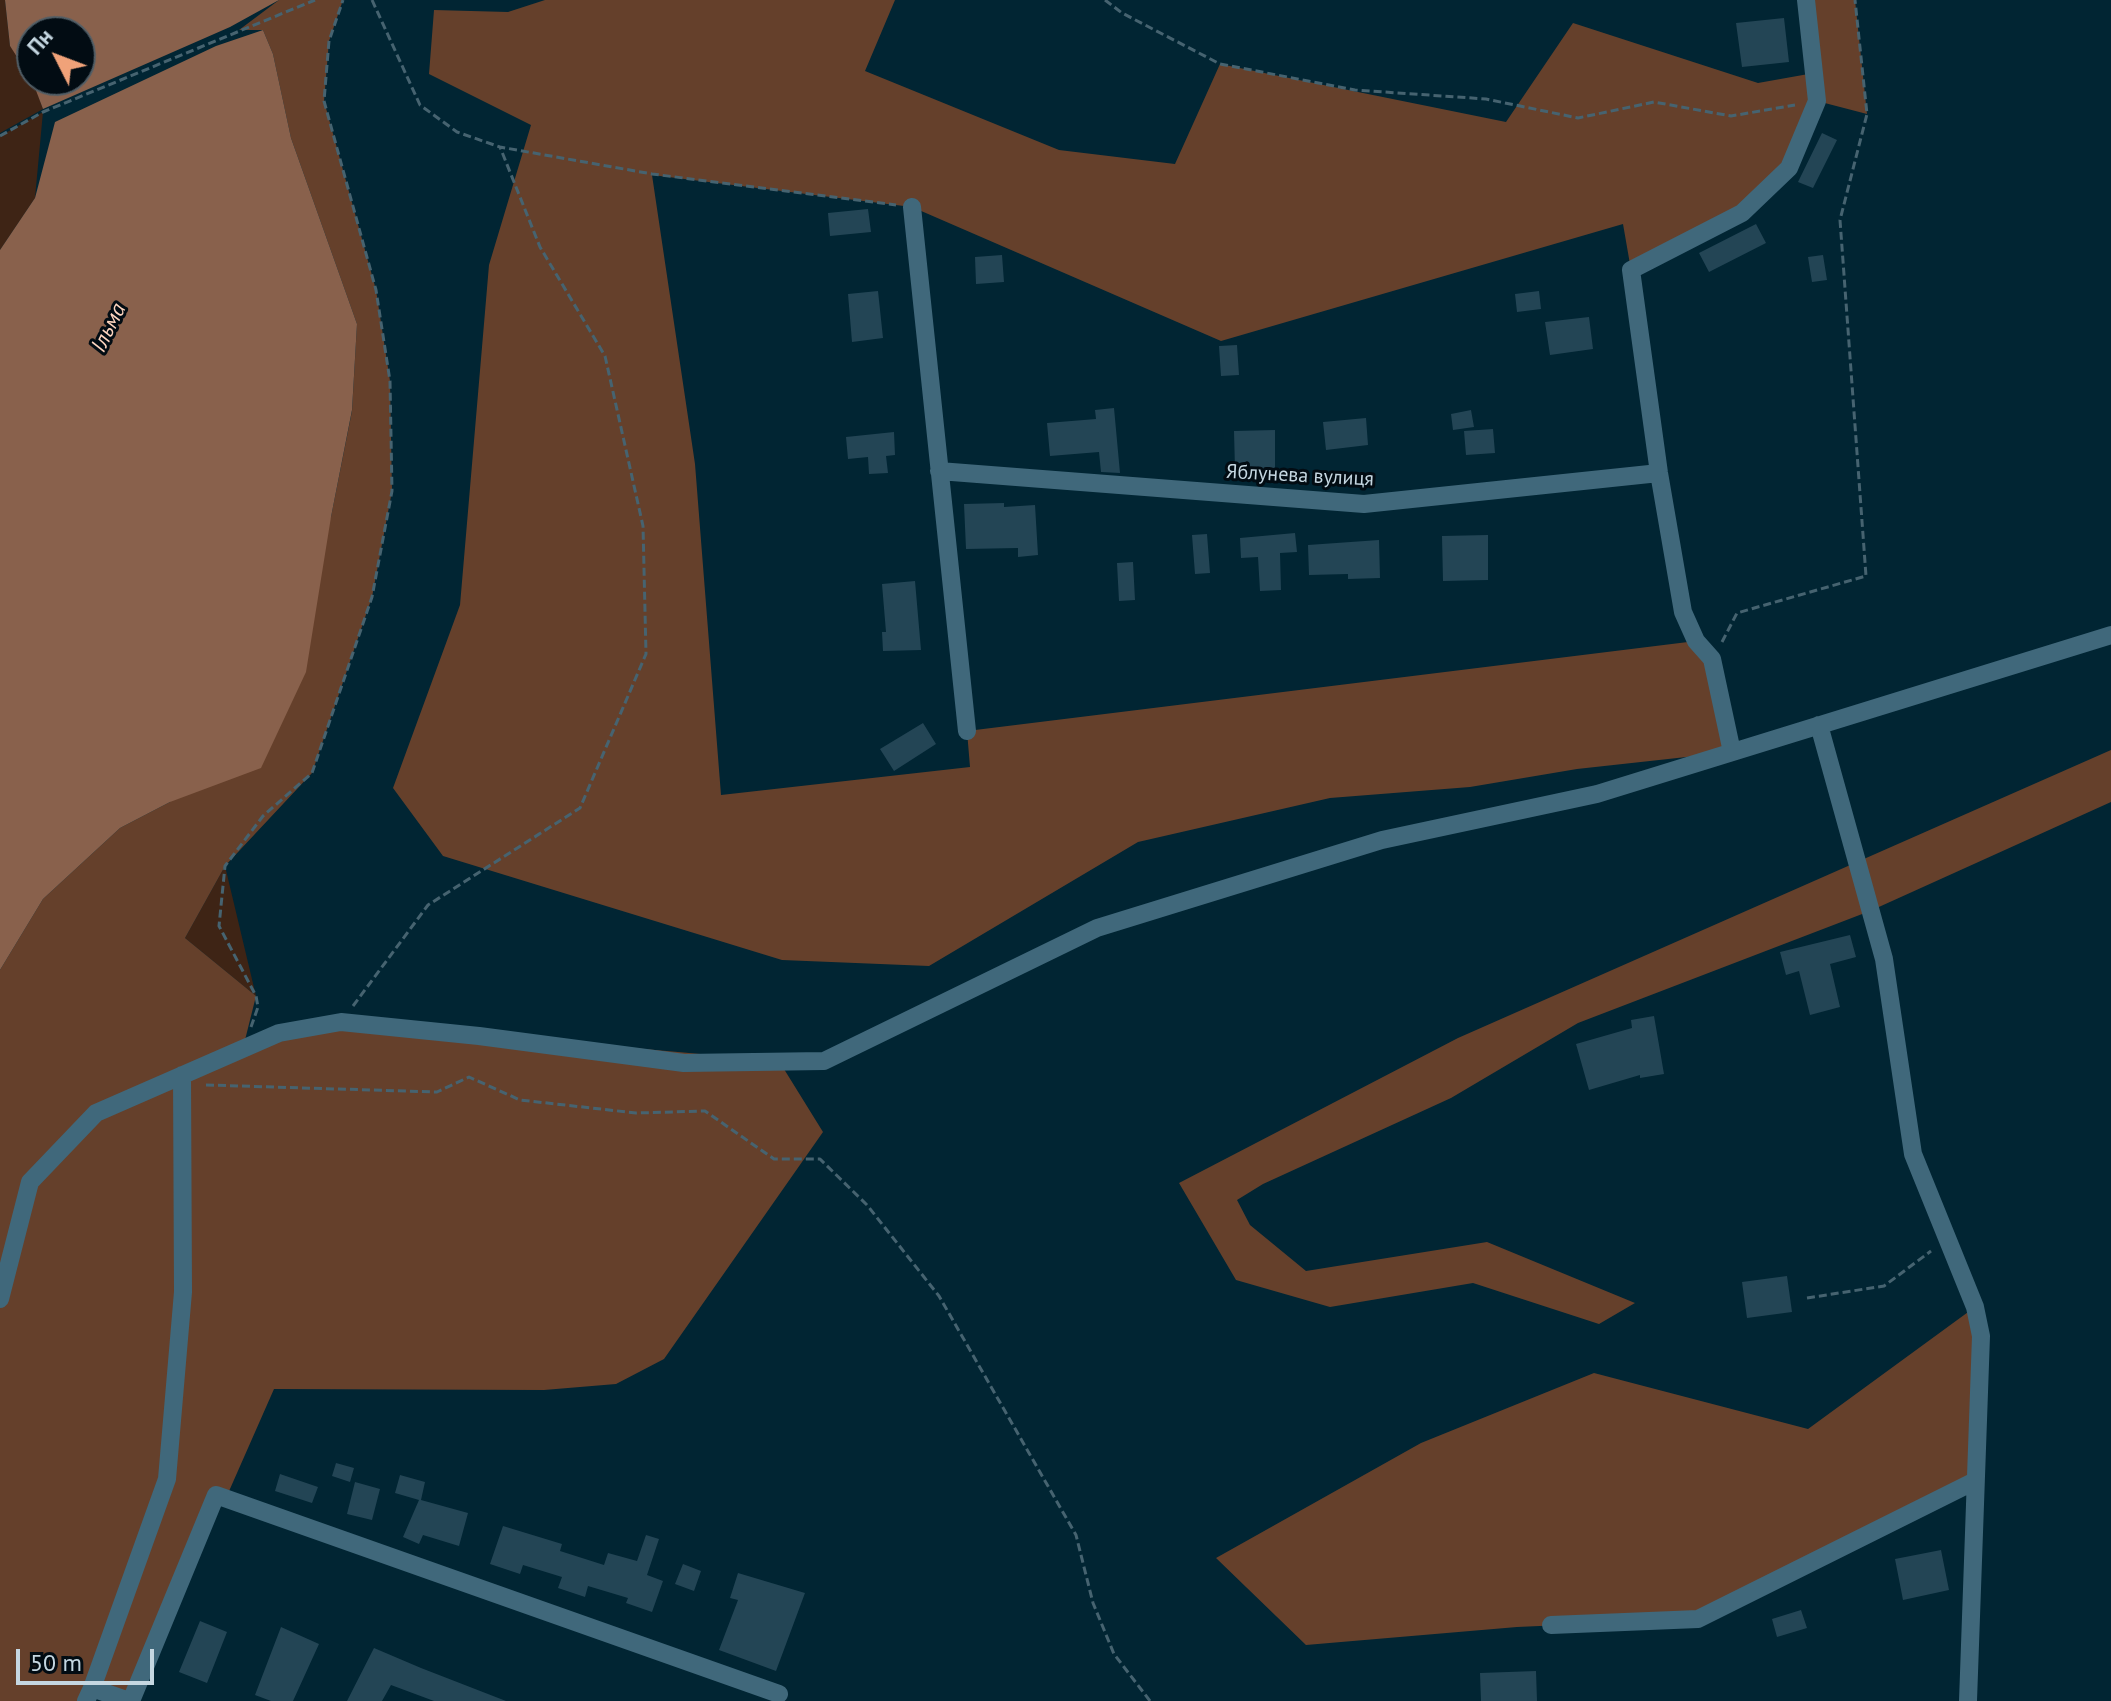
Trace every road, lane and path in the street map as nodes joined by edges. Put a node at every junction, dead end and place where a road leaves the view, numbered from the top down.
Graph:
1 (315, 0) edge
2 (343, 0) edge
3 (372, 0) edge
4 (1105, 0) edge
5 (1806, 0) edge
6 (1855, 0) edge
7 (1817, 101) junction
8 (0, 136) edge
9 (500, 147) junction
10 (912, 207) joint
11 (939, 471) junction
12 (1659, 473) junction
13 (2111, 635) edge
14 (1712, 659) junction
15 (1819, 725) junction
16 (967, 731) dead end
17 (1732, 752) junction
18 (341, 1022) junction
19 (242, 1049) junction
20 (182, 1078) junction
21 (1947, 1240) junction
22 (1807, 1298) dead end
23 (0, 1299) edge
24 (1975, 1481) junction
25 (1551, 1625) dead end
26 (779, 1694) dead end
27 (89, 1695) edge
28 (130, 1701) edge
29 (1150, 1701) edge
30 (1968, 1701) edge

1 - 8 path
2 - 19 path
3 - 9 path
4 - 7 path
5 - 7 street
6 - 14 path
7 - 12 street
9 - 10 path
9 - 18 path
10 - 11 street
11 - 12 street, Яблунева вулиця
11 - 16 street
12 - 14 street
13 - 15 street
14 - 17 street
15 - 17 street
15 - 21 street
17 - 18 street
18 - 19 street
19 - 20 street
20 - 23 street
20 - 27 street
20 - 29 path
21 - 22 path
21 - 24 street
24 - 25 street
24 - 30 street
26 - 28 street
27 - 28 street

